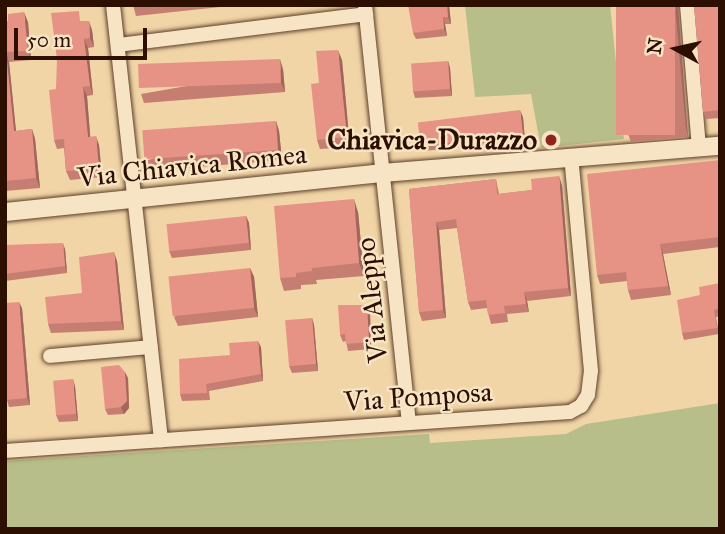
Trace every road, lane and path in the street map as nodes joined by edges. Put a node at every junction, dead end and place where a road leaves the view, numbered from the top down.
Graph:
1 (113, 5) edge
2 (687, 5) edge
3 (365, 10) edge
4 (118, 45) junction
5 (720, 146) edge
6 (699, 147) junction
7 (571, 157) junction
8 (382, 173) junction
9 (135, 199) junction
10 (5, 212) edge
11 (151, 347) junction
12 (50, 356) dead end
13 (409, 422) junction
14 (160, 440) junction
15 (5, 451) edge

1 - 4 street
2 - 6 street
3 - 4 street
3 - 8 street, Via Aleppo
4 - 9 street
5 - 6 street, Via Chiavica Romea
6 - 7 street, Via Chiavica Romea
7 - 8 street, Via Chiavica Romea
7 - 13 street, Via Pomposa
8 - 9 street, Via Chiavica Romea
8 - 13 street, Via Aleppo
9 - 10 street, Via Chiavica Romea
9 - 11 street
11 - 12 street
11 - 14 street
13 - 14 street, Via Pomposa
14 - 15 street, Via Pomposa

